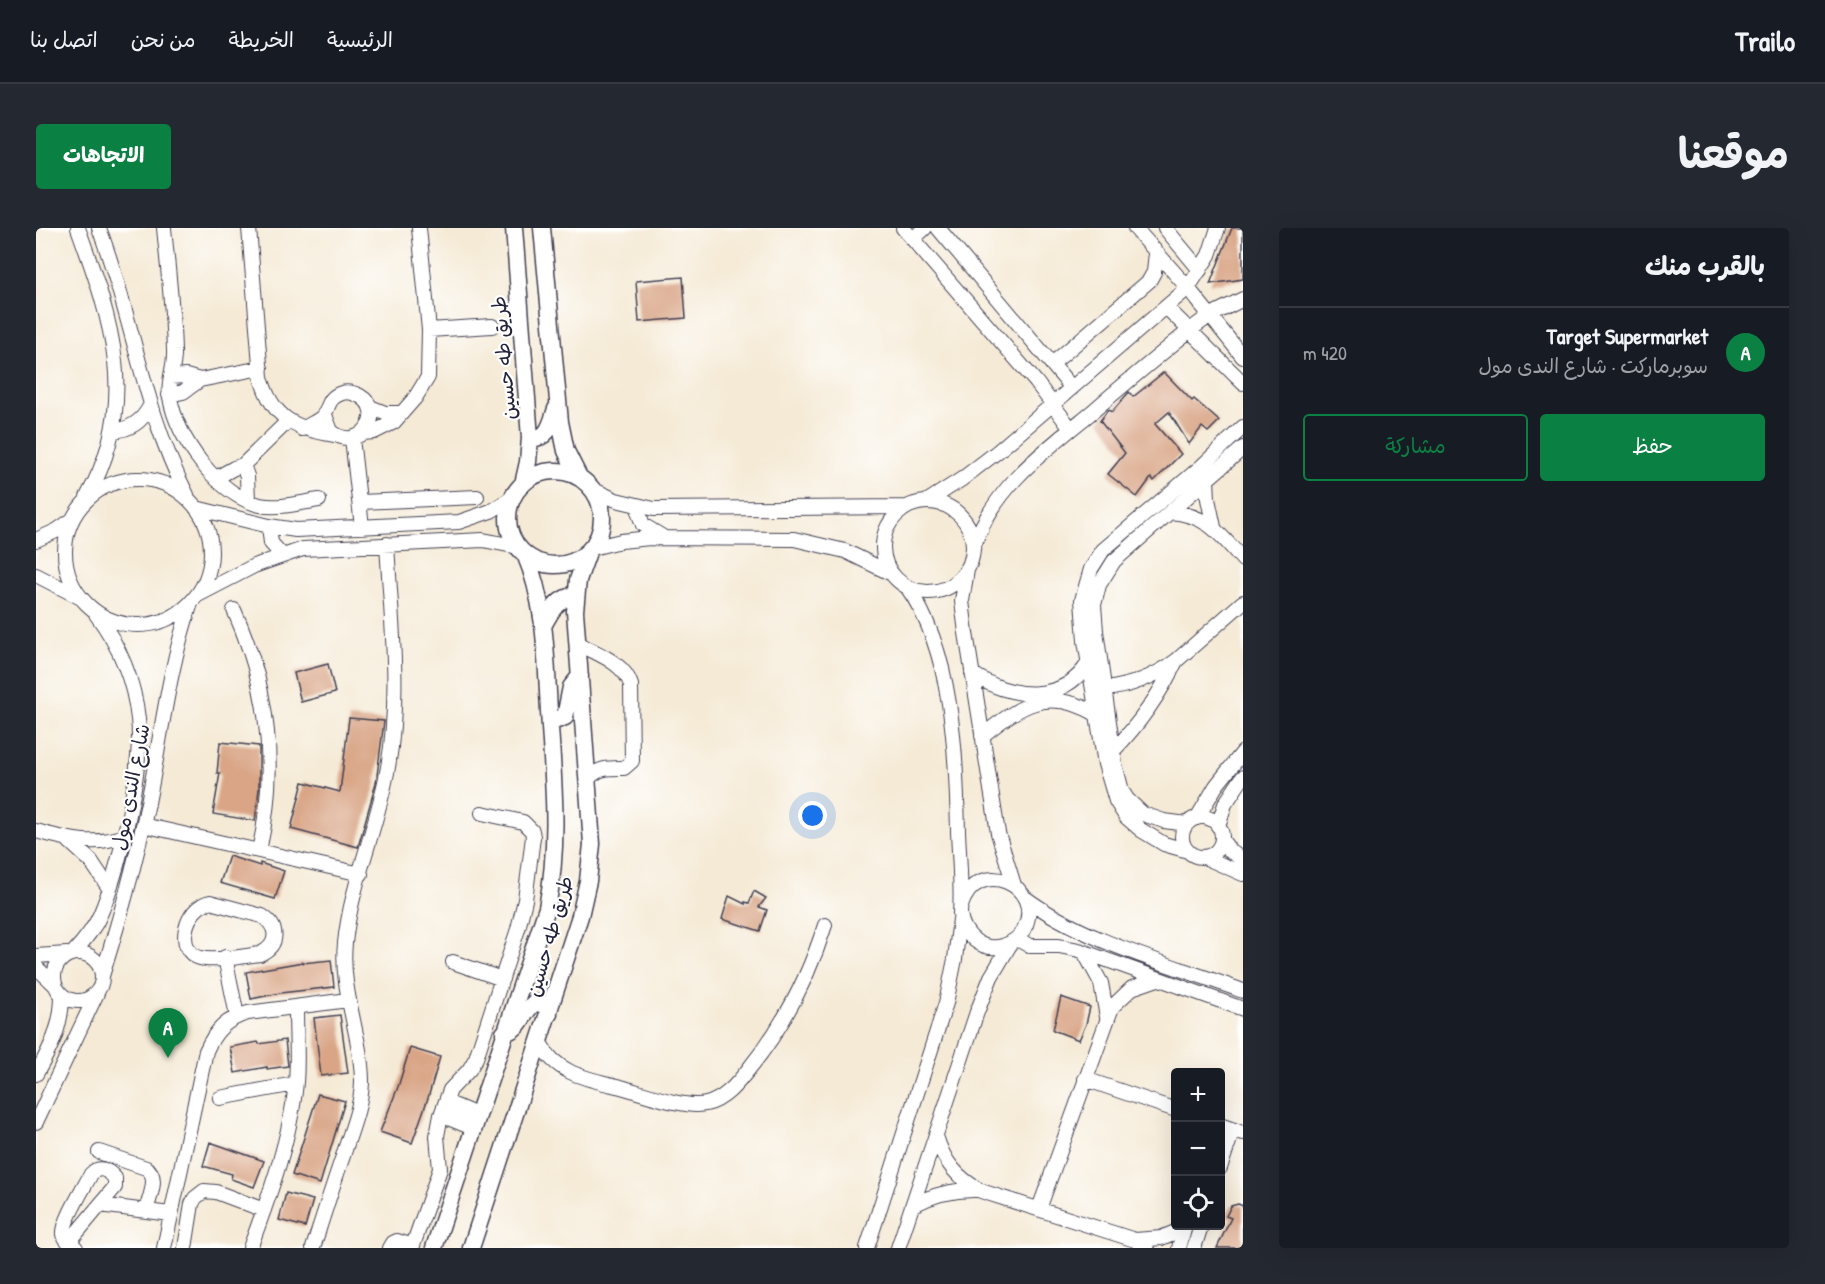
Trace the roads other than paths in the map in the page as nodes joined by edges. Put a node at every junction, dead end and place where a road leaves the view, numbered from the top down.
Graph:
1 (78, 228) edge
2 (99, 228) edge
3 (111, 228) edge
4 (164, 228) edge
5 (249, 228) edge
6 (419, 228) edge
7 (513, 228) edge
8 (542, 228) edge
9 (925, 228) edge
10 (938, 228) edge
11 (1135, 228) edge
12 (1165, 228) edge
13 (1218, 228) edge
14 (908, 233) edge
15 (105, 243) junction
16 (1156, 252) junction
17 (112, 264) junction
18 (1200, 270) junction
19 (93, 272) junction
20 (1188, 288) junction
21 (1243, 299) edge
22 (1166, 307) junction
23 (1209, 316) junction
24 (492, 326) dead end
25 (429, 330) junction
26 (1191, 330) junction
27 (1243, 357) edge
28 (1052, 364) junction
29 (261, 368) junction
30 (171, 377) junction
31 (200, 380) junction
32 (1243, 383) edge
33 (1072, 388) junction
34 (169, 395) junction
35 (558, 404) junction
36 (150, 406) junction
37 (1052, 406) junction
38 (370, 407) junction
39 (402, 413) junction
40 (325, 415) junction
41 (288, 421) junction
42 (1243, 427) edge
43 (302, 429) junction
44 (1071, 429) junction
45 (112, 431) junction
46 (335, 435) junction
47 (357, 436) junction
48 (531, 438) junction
49 (1243, 448) edge
50 (243, 465) junction
51 (579, 477) junction
52 (216, 478) junction
53 (1207, 479) junction
54 (523, 484) junction
55 (592, 489) junction
56 (477, 497) dead end
57 (512, 498) junction
58 (319, 500) dead end
59 (248, 501) junction
60 (84, 502) junction
61 (360, 502) junction
62 (926, 502) junction
63 (193, 504) junction
64 (641, 507) junction
65 (907, 507) junction
66 (1170, 512) junction
67 (72, 520) junction
68 (444, 523) junction
69 (269, 526) junction
70 (362, 526) junction
71 (1214, 527) junction
72 (665, 538) junction
73 (36, 540) edge
74 (445, 542) junction
75 (387, 544) junction
76 (973, 548) junction
77 (590, 550) junction
78 (522, 551) junction
79 (282, 555) junction
80 (1243, 560) edge
81 (967, 570) junction
82 (1097, 572) junction
83 (892, 574) junction
84 (36, 575) edge
85 (907, 586) junction
86 (576, 595) junction
87 (194, 599) junction
88 (1243, 602) edge
89 (87, 604) junction
90 (234, 610) dead end
91 (543, 626) junction
92 (577, 643) junction
93 (1089, 662) junction
94 (1176, 662) junction
95 (972, 673) junction
96 (580, 676) junction
97 (1105, 689) junction
98 (1039, 697) junction
99 (549, 712) junction
100 (1098, 715) junction
101 (982, 736) junction
102 (1114, 750) junction
103 (1243, 752) edge
104 (1243, 777) edge
105 (588, 779) junction
106 (482, 813) dead end
107 (1192, 821) junction
108 (143, 825) junction
109 (1218, 826) junction
110 (36, 831) edge
111 (123, 836) junction
112 (67, 839) junction
113 (1222, 840) junction
114 (259, 851) junction
115 (1188, 851) junction
116 (1204, 857) junction
117 (1243, 860) edge
118 (360, 874) junction
119 (1243, 874) edge
120 (1014, 885) junction
121 (109, 888) junction
122 (1024, 897) junction
123 (960, 910) junction
124 (825, 925) dead end
125 (1014, 941) junction
126 (1083, 952) junction
127 (71, 953) junction
128 (36, 956) edge
129 (225, 957) junction
130 (453, 962) dead end
131 (36, 967) edge
132 (1193, 973) junction
133 (502, 979) junction
134 (1158, 979) junction
135 (101, 983) junction
136 (58, 989) junction
137 (1187, 989) junction
138 (1243, 991) edge
139 (348, 1000) junction
140 (296, 1008) junction
141 (1243, 1009) edge
142 (549, 1014) junction
143 (237, 1016) junction
144 (1107, 1018) junction
145 (504, 1033) junction
146 (56, 1036) junction
147 (75, 1042) junction
148 (540, 1043) junction
149 (36, 1074) edge
150 (1085, 1079) junction
151 (296, 1084) junction
152 (220, 1098) dead end
153 (443, 1108) junction
154 (1171, 1108) edge
155 (475, 1121) junction
156 (36, 1122) edge
157 (1232, 1130) edge
158 (936, 1136) junction
159 (99, 1152) dead end
160 (1225, 1154) edge
161 (981, 1191) junction
162 (100, 1205) junction
163 (913, 1205) junction
164 (1039, 1209) junction
165 (264, 1210) junction
166 (146, 1211) junction
167 (170, 1214) junction
168 (1178, 1230) edge
169 (1184, 1230) edge
170 (1200, 1230) edge
171 (1141, 1244) edge
172 (73, 1245) edge
173 (412, 1247) edge
174 (899, 1247) edge
175 (164, 1248) edge
176 (185, 1248) edge
177 (250, 1248) edge
178 (313, 1248) edge
179 (390, 1248) edge
180 (434, 1248) edge
181 (471, 1248) edge
182 (867, 1248) edge
183 (1179, 1248) edge
184 (1194, 1248) edge

1 - 19 street
2 - 15 street
3 - 15 street
4 - 30 street
5 - 29 street
6 - 25 street
7 - 48 main road, طريق طه حسين
8 - 35 main road
9 - 14 street
10 - 28 street
11 - 16 street
12 - 18 street
13 - 18 street
14 - 37 street
15 - 17 street
16 - 20 street
16 - 28 street
17 - 19 street
17 - 36 street
18 - 20 street
19 - 45 street
20 - 22 street
20 - 23 street
21 - 23 street
22 - 26 street
22 - 33 street
23 - 26 street
23 - 27 street
24 - 25 street
25 - 39 street
26 - 32 street
26 - 44 street
28 - 33 street
29 - 31 street
29 - 41 street
30 - 31 street
30 - 34 street
31 - 34 street
33 - 37 street
34 - 52 street
35 - 48 main road
35 - 51 main road
36 - 45 street
36 - 63 street
37 - 44 street
37 - 62 street
38 - 39 street
38 - 40 street
38 - 47 street
39 - 47 street
40 - 43 street
40 - 46 street
41 - 43 street
41 - 50 street
42 - 82 street
43 - 46 street
44 - 76 street
45 - 60 street
46 - 47 street
47 - 61 street
48 - 54 main road, طريق طه حسين
49 - 53 street
50 - 52 street
50 - 59 street
51 - 54 main road
51 - 55 main road
52 - 59 street
53 - 66 street
53 - 71 street
54 - 57 main road
55 - 64 street
55 - 77 main road
56 - 61 street
57 - 68 street
57 - 78 main road
58 - 59 street
60 - 63 street
60 - 67 street
61 - 70 street
62 - 65 street
62 - 76 street
63 - 69 street
63 - 87 street
64 - 65 street
64 - 72 street
65 - 83 street
66 - 71 street
66 - 82 street
67 - 73 street
67 - 89 street
68 - 70 street
68 - 74 street
69 - 70 street
69 - 79 street
71 - 80 street
72 - 77 street
72 - 83 street
74 - 75 street
74 - 78 street
75 - 79 street
75 - 118 street
76 - 81 street
77 - 78 main road
77 - 86 main road, طريق طه حسين
78 - 91 main road, طريق طه حسين
79 - 87 street
81 - 85 street
81 - 95 street
82 - 93 street
82 - 97 street
83 - 85 street
84 - 89 street
85 - 123 street
86 - 91 main road
86 - 92 main road, طريق طه حسين
87 - 89 street
87 - 108 street, شارع الندى مول
88 - 94 street
89 - 111 street, شارع الندى مول
90 - 114 street
91 - 99 main road, طريق طه حسين
92 - 96 main road, طريق طه حسين
92 - 105 street
93 - 98 street
93 - 100 street
94 - 97 street
94 - 102 street
95 - 98 street
95 - 101 street
96 - 99 main road
96 - 105 main road, طريق طه حسين
97 - 102 street
98 - 100 street
98 - 101 street
99 - 145 main road, طريق طه حسين
100 - 115 street
101 - 120 street
102 - 107 street
103 - 107 street
104 - 109 street
105 - 142 main road, طريق طه حسين
106 - 133 street
107 - 109 street
107 - 115 street
108 - 114 street
108 - 135 street, شارع الندى مول
109 - 113 street
110 - 112 street
111 - 112 street
111 - 121 street, شارع الندى مول
112 - 121 street
113 - 116 street
113 - 117 street
114 - 118 street
115 - 116 street
116 - 119 street
118 - 139 street
120 - 122 street
120 - 123 street
121 - 127 street, شارع الندى مول
122 - 125 street
122 - 132 street
123 - 125 street
123 - 182 street
124 - 148 street
125 - 126 street
125 - 158 street
126 - 134 street
126 - 144 street
127 - 128 street
127 - 135 street
127 - 136 street
129 - 129 street
129 - 143 street
130 - 133 street
131 - 136 street
132 - 137 street
132 - 138 street
133 - 153 street
134 - 137 street
134 - 144 street
135 - 136 street
135 - 147 street, شارع الندى مول
136 - 146 street
137 - 141 street
139 - 140 street
139 - 178 street
140 - 143 street
140 - 151 street
142 - 145 main road
142 - 148 main road, طريق طه حسين
143 - 167 street
144 - 150 street
145 - 155 main road, طريق طه حسين
146 - 147 street
146 - 149 street
147 - 156 street, شارع الندى مول
148 - 181 main road, طريق طه حسين
150 - 154 street
150 - 164 street
151 - 152 street
151 - 165 street
153 - 155 street
153 - 173 street
155 - 180 main road, طريق طه حسين
157 - 160 street
158 - 161 street
158 - 163 street
159 - 166 street
161 - 163 street
161 - 164 street
162 - 166 street
162 - 172 street
162 - 172 street
163 - 174 street
164 - 171 street
165 - 176 street
165 - 177 street
166 - 167 street
167 - 175 street
168 - 171 street
169 - 183 street
170 - 184 street
173 - 179 street

